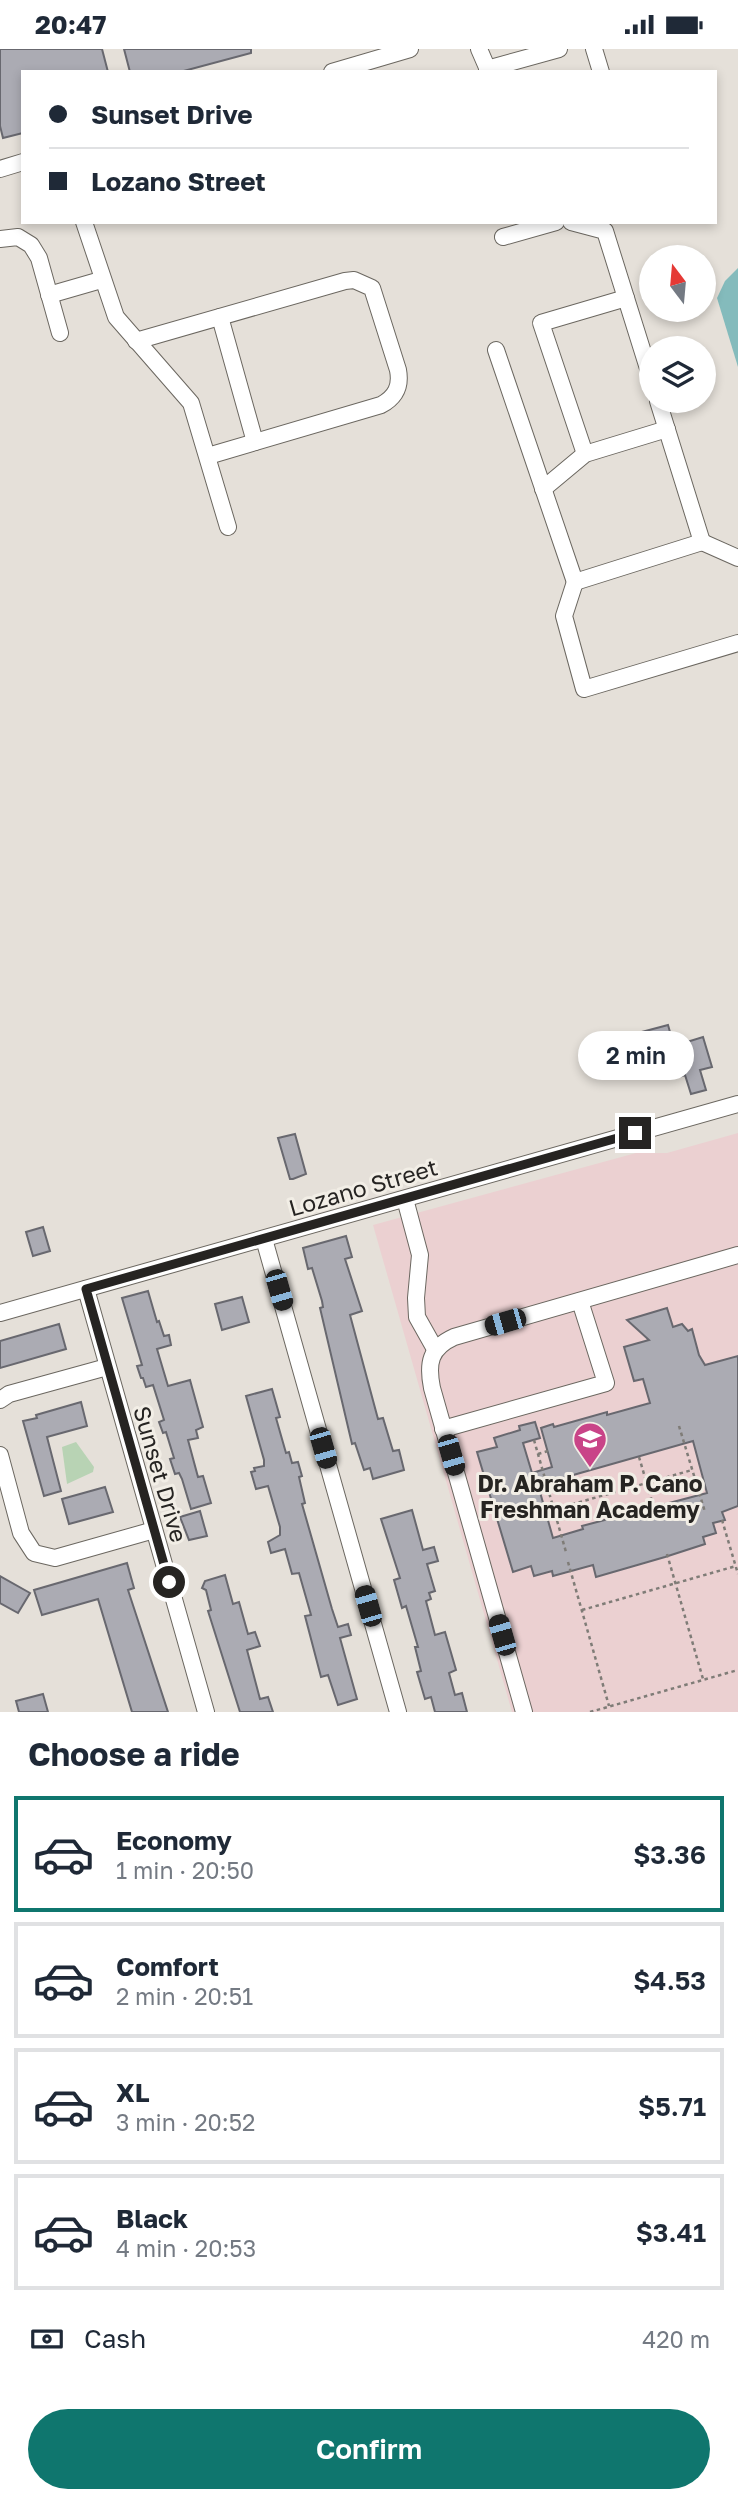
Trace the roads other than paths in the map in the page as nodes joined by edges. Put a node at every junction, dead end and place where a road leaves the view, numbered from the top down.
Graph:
1 (410, 49) edge
2 (479, 49) edge
3 (559, 49) edge
4 (594, 49) edge
5 (339, 70) edge
6 (488, 70) edge
7 (600, 70) edge
8 (21, 163) edge
9 (0, 169) edge
10 (85, 224) edge
11 (549, 224) edge
12 (579, 224) edge
13 (503, 237) dead end
14 (0, 239) edge
15 (101, 280) junction
16 (49, 295) junction
17 (626, 298) junction
18 (220, 317) junction
19 (60, 333) dead end
20 (639, 340) edge
21 (136, 341) junction
22 (496, 350) dead end
23 (662, 413) edge
24 (667, 429) junction
25 (256, 442) junction
26 (585, 454) junction
27 (208, 456) junction
28 (543, 489) junction
29 (228, 527) dead end
30 (702, 542) junction
31 (738, 558) edge
32 (575, 582) junction
33 (738, 643) edge
34 (738, 1104) edge
35 (405, 1199) junction
36 (264, 1239) junction
37 (738, 1255) edge
38 (86, 1289) junction
39 (580, 1301) junction
40 (0, 1313) edge
41 (435, 1349) junction
42 (107, 1367) junction
43 (0, 1400) edge
44 (443, 1429) junction
45 (0, 1455) edge
46 (154, 1530) junction
47 (206, 1712) edge
48 (398, 1712) edge
49 (524, 1712) edge

1 - 5 street
2 - 6 street
3 - 6 street
4 - 7 street
8 - 9 street
10 - 15 street
11 - 13 street
12 - 17 street
14 - 16 street
15 - 16 street
15 - 21 street
16 - 19 street
17 - 20 street
17 - 26 street
18 - 21 street
18 - 25 street
18 - 25 street
21 - 27 street
22 - 28 street
23 - 24 street
24 - 26 street
24 - 30 street
25 - 27 street
26 - 28 street
27 - 29 street
28 - 32 street
30 - 31 street
30 - 32 street
32 - 33 street
34 - 35 street, Lozano Street
35 - 36 street, Lozano Street
35 - 41 street
36 - 38 street, Lozano Street
36 - 48 street
37 - 39 street
38 - 40 street, Lozano Street
38 - 42 street, Sunset Drive
39 - 41 street
39 - 44 street
41 - 44 street
42 - 43 street
42 - 46 street, Sunset Drive
44 - 49 street
45 - 46 street
46 - 47 street, Sunset Drive

